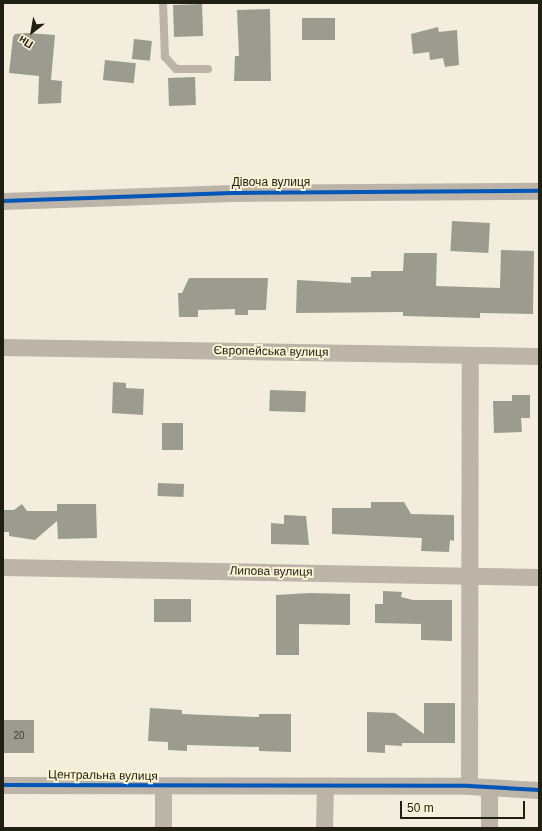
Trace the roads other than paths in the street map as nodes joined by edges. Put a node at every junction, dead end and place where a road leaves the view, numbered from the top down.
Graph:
1 (163, 3) edge
2 (208, 69) dead end
3 (539, 191) edge
4 (3, 201) edge
5 (3, 347) edge
6 (470, 356) junction
7 (539, 356) edge
8 (3, 567) edge
9 (471, 576) junction
10 (539, 578) edge
11 (3, 785) edge
12 (469, 786) junction
13 (163, 787) junction
14 (325, 788) junction
15 (489, 789) junction
16 (539, 790) edge
17 (163, 828) edge
18 (324, 828) edge
19 (489, 828) edge

1 - 2 lane
3 - 4 street, Дівоча вулиця
5 - 6 street, Європейська вулиця
6 - 7 street, Європейська вулиця
6 - 9 street
8 - 9 street, Липова вулиця
9 - 10 street, Липова вулиця
9 - 12 street
11 - 13 street, Центральна вулиця
12 - 14 street, Центральна вулиця
12 - 15 street, Центральна вулиця
13 - 14 street, Центральна вулиця
13 - 17 street
14 - 18 street
15 - 16 street, Центральна вулиця
15 - 19 street

